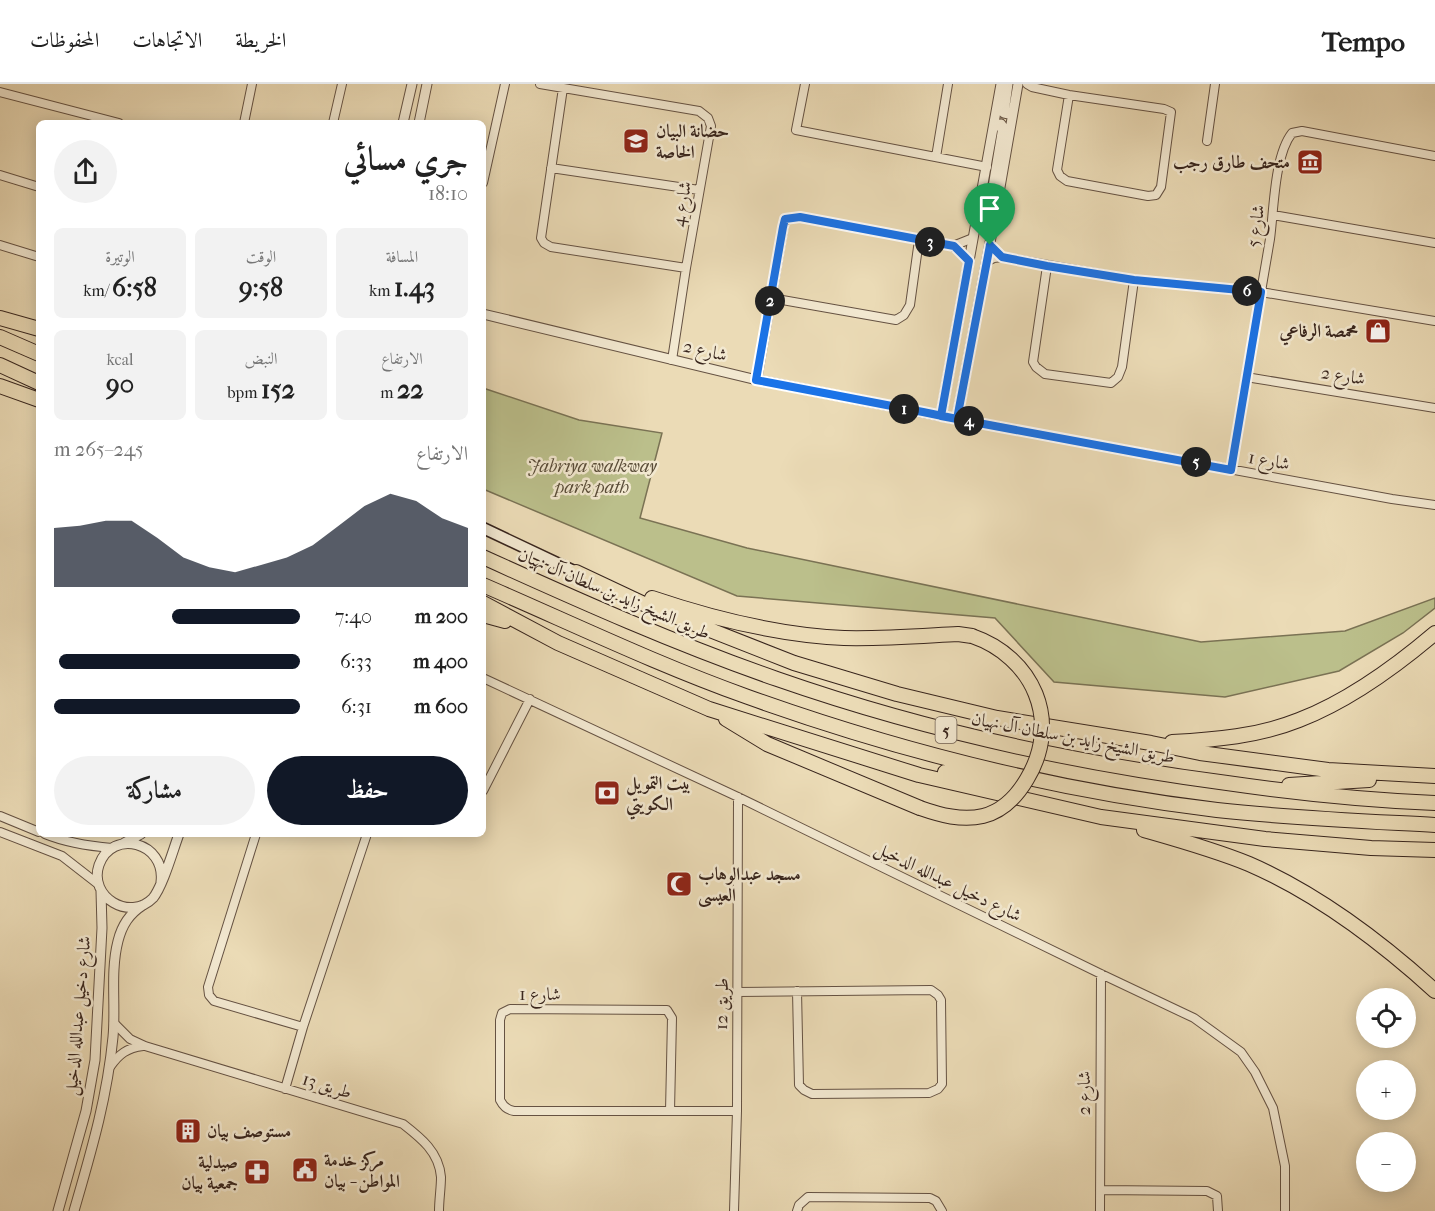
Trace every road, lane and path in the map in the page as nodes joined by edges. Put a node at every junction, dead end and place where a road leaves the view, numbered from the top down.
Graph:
1 (252, 84) edge
2 (342, 84) edge
3 (412, 84) edge
4 (427, 84) edge
5 (505, 84) edge
6 (540, 84) edge
7 (805, 84) edge
8 (948, 84) edge
9 (1001, 84) edge
10 (1008, 84) edge
11 (1018, 84) edge
12 (1215, 84) edge
13 (1029, 86) edge
14 (563, 88) junction
15 (0, 92) edge
16 (1068, 95) junction
17 (1016, 97) junction
18 (1013, 111) junction
19 (108, 120) edge
20 (245, 120) edge
21 (334, 120) edge
22 (404, 120) edge
23 (420, 120) edge
24 (994, 127) junction
25 (1208, 141) dead end
26 (1435, 156) edge
27 (936, 157) junction
28 (987, 166) junction
29 (551, 168) junction
30 (486, 170) edge
31 (0, 175) edge
32 (36, 186) edge
33 (699, 190) junction
34 (1273, 215) junction
35 (996, 216) junction
36 (973, 238) junction
37 (919, 240) junction
38 (1435, 243) edge
39 (0, 245) edge
40 (990, 245) junction
41 (954, 246) junction
42 (36, 256) edge
43 (1002, 257) junction
44 (969, 261) junction
45 (986, 262) junction
46 (1047, 266) junction
47 (686, 268) junction
48 (1134, 280) junction
49 (1261, 292) junction
50 (771, 298) junction
51 (0, 310) edge
52 (486, 315) edge
53 (0, 318) edge
54 (1435, 321) edge
55 (36, 327) edge
56 (36, 327) edge
57 (0, 337) edge
58 (36, 353) edge
59 (672, 360) junction
60 (0, 365) edge
61 (1246, 377) junction
62 (756, 380) junction
63 (36, 382) edge
64 (0, 386) edge
65 (36, 399) edge
66 (1435, 408) edge
67 (941, 416) junction
68 (957, 419) junction
69 (1231, 470) junction
70 (1435, 505) edge
71 (486, 529) edge
72 (486, 558) edge
73 (576, 572) junction
74 (486, 586) edge
75 (486, 605) edge
76 (486, 616) edge
77 (525, 626) junction
78 (1435, 633) edge
79 (486, 679) edge
80 (530, 699) junction
81 (708, 709) junction
82 (1151, 742) junction
83 (880, 762) junction
84 (1434, 776) edge
85 (486, 785) edge
86 (1067, 786) junction
87 (1257, 787) junction
88 (738, 797) junction
89 (1435, 803) edge
90 (0, 816) edge
91 (1101, 817) junction
92 (1435, 825) edge
93 (36, 831) edge
94 (0, 832) edge
95 (53, 837) edge
96 (135, 837) edge
97 (178, 837) edge
98 (255, 837) edge
99 (367, 837) edge
100 (117, 846) junction
101 (1435, 850) edge
102 (161, 882) junction
103 (100, 888) junction
104 (143, 905) junction
105 (1101, 974) junction
106 (1435, 991) edge
107 (737, 992) junction
108 (797, 992) junction
109 (114, 1023) junction
110 (303, 1027) junction
111 (145, 1046) junction
112 (110, 1067) junction
113 (285, 1089) junction
114 (670, 1111) junction
115 (737, 1111) junction
116 (1100, 1190) junction
117 (58, 1211) edge
118 (74, 1211) edge
119 (439, 1211) edge
120 (734, 1211) edge
121 (797, 1211) edge
122 (942, 1211) edge
123 (1100, 1211) edge
124 (1218, 1211) edge
125 (1285, 1211) edge

1 - 20 street
2 - 21 street
3 - 22 street
4 - 23 street
5 - 30 street
6 - 14 street, شارع 4
7 - 27 street
8 - 27 street
9 - 24 street
10 - 18 street
11 - 17 street
12 - 25 street
13 - 16 street
13 - 17 street
14 - 29 street
14 - 33 street, شارع 4
15 - 19 street
16 - 16 street
17 - 18 street
18 - 35 street
24 - 28 street
24 - 35 street
26 - 34 street, شارع 5
27 - 28 street
28 - 36 street
29 - 33 street
29 - 47 street
31 - 32 street
33 - 47 street, شارع 4
34 - 38 street
34 - 49 street, شارع 5
35 - 40 street
36 - 41 street
36 - 44 street
37 - 41 street
37 - 50 street
37 - 50 street
39 - 42 street
40 - 43 street
40 - 45 street
41 - 44 street
43 - 45 street
43 - 46 street
44 - 67 street
45 - 68 street
46 - 48 street
46 - 48 street
47 - 59 street, شارع 4
48 - 49 street
49 - 54 street
49 - 61 street, شارع 5
50 - 62 street
51 - 55 main road
52 - 59 street, شارع 2
53 - 56 highway
57 - 58 highway
59 - 62 street, شارع 2
60 - 63 highway
61 - 66 street, شارع 2
61 - 69 street, شارع 5
62 - 67 street, شارع 2
64 - 65 highway
67 - 68 street, شارع 2
68 - 69 street, شارع 1
69 - 70 street, شارع 1
71 - 73 main road
72 - 87 highway, طريق الشيخ زايد بن سلطان آل نهيان / 5
73 - 81 highway, bridge
73 - 82 highway
74 - 86 highway, 5
75 - 77 highway
76 - 77 highway
77 - 81 highway
78 - 82 highway
79 - 80 street, شارع دخيل عبدالله الدخيل
80 - 85 street
80 - 88 street, شارع دخيل عبدالله الدخيل
81 - 83 highway
82 - 84 highway
83 - 86 highway
83 - 91 highway
84 - 87 highway
86 - 92 highway, 5
87 - 89 highway, طريق الشيخ زايد بن سلطان آل نهيان / 5
88 - 105 street, شارع دخيل عبدالله الدخيل
88 - 107 street, طريق 12
90 - 93 street
91 - 101 highway
91 - 106 highway
94 - 103 street
95 - 100 street
96 - 100 street
97 - 102 street
98 - 110 street
99 - 110 street
100 - 102 street
100 - 103 street
102 - 104 street
103 - 104 street
103 - 117 street, شارع دخيل عبدالله الدخيل
104 - 109 street, شارع دخيل عبدالله الدخيل
105 - 116 street, شارع 2
105 - 125 street, شارع دخيل عبدالله الدخيل
107 - 108 street
107 - 115 street, طريق 12
108 - 108 street
109 - 111 street, طريق 13
109 - 112 street, شارع دخيل عبدالله الدخيل
110 - 113 street
111 - 112 street
111 - 113 street, طريق 13
112 - 118 street, شارع دخيل عبدالله الدخيل
113 - 119 street, طريق 13
114 - 114 street, شارع 1
114 - 115 street, شارع 1
115 - 120 street, طريق 12
116 - 123 street, شارع 2
116 - 124 street
121 - 122 street

